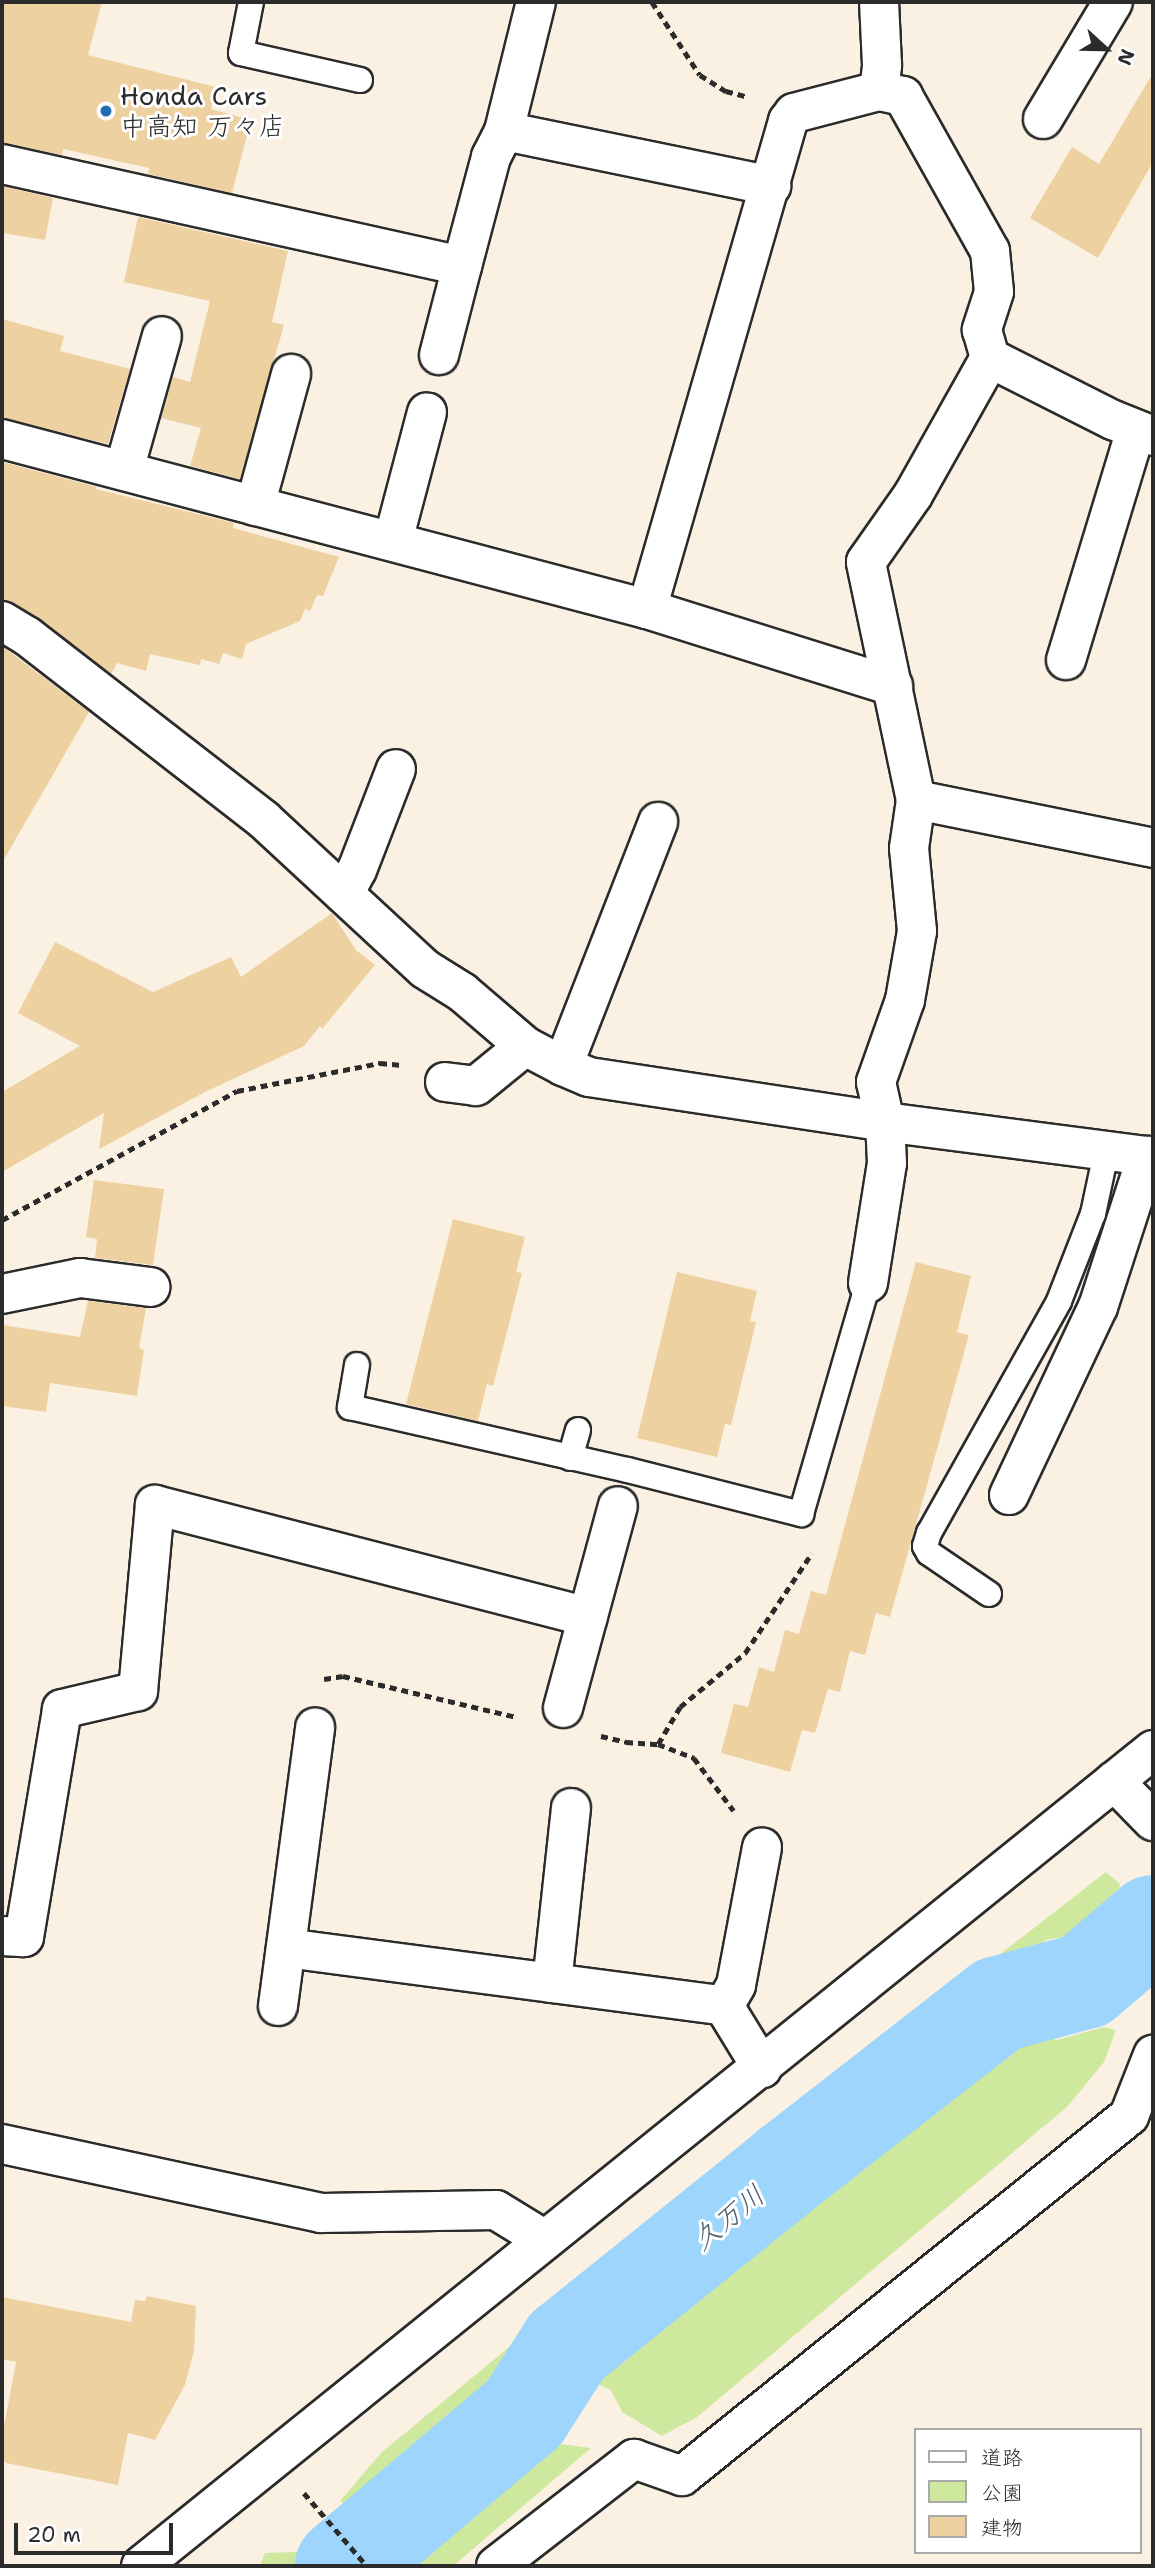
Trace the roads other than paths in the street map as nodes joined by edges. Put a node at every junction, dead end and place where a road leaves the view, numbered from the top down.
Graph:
1 (251, 2) edge
2 (536, 2) edge
3 (879, 2) edge
4 (1113, 2) edge
5 (360, 80) dead end
6 (878, 91) junction
7 (1043, 119) dead end
8 (504, 131) junction
9 (2, 164) edge
10 (771, 186) junction
11 (462, 265) junction
12 (162, 337) dead end
13 (439, 355) dead end
14 (990, 358) junction
15 (291, 374) dead end
16 (427, 412) dead end
17 (1145, 433) edge
18 (2, 439) edge
19 (124, 470) junction
20 (255, 506) junction
21 (393, 541) junction
22 (647, 609) junction
23 (2, 621) edge
24 (1066, 660) dead end
25 (893, 686) junction
26 (396, 769) dead end
27 (916, 800) junction
28 (658, 822) dead end
29 (1153, 848) edge
30 (344, 894) junction
31 (525, 1046) junction
32 (563, 1066) junction
33 (444, 1083) road end
34 (885, 1122) junction
35 (1107, 1148) junction
36 (1150, 1156) edge
37 (868, 1283) joint
38 (150, 1287) dead end
39 (2, 1294) edge
40 (357, 1365) dead end
41 (578, 1430) dead end
42 (570, 1458) junction
43 (1009, 1495) dead end
44 (618, 1506) dead end
45 (989, 1594) dead end
46 (588, 1617) junction
47 (563, 1708) dead end
48 (315, 1727) dead end
49 (1153, 1750) edge
50 (1114, 1781) junction
51 (571, 1808) dead end
52 (1149, 1816) edge
53 (762, 1847) dead end
54 (2, 1936) edge
55 (286, 1948) junction
56 (552, 1983) junction
57 (278, 2006) dead end
58 (724, 2006) junction
59 (1153, 2055) edge
60 (762, 2068) junction
61 (2, 2144) edge
62 (545, 2240) junction
63 (141, 2566) edge
64 (496, 2566) edge

1 - 5 lane
2 - 8 street
3 - 6 street
4 - 7 street
6 - 10 street
6 - 14 street
8 - 10 street
8 - 11 street
9 - 11 street
10 - 22 street
11 - 13 street
12 - 19 street
14 - 17 street
14 - 25 street
15 - 20 street
16 - 21 street
17 - 24 street
18 - 19 street
19 - 20 street
20 - 21 street
21 - 22 street
22 - 25 street
23 - 30 street
25 - 27 street
26 - 30 street
27 - 29 street
27 - 34 street
28 - 32 street
30 - 31 street
31 - 32 street
31 - 33 street
32 - 34 street
34 - 35 street
34 - 37 street
35 - 36 street
35 - 45 lane
36 - 43 street
37 - 42 lane
38 - 39 street
40 - 42 lane
41 - 42 lane
44 - 46 street
46 - 47 street
46 - 54 street
48 - 55 street
49 - 50 street
50 - 52 street
50 - 60 street
51 - 56 street
53 - 58 street
55 - 56 street
55 - 57 street
56 - 58 street
58 - 60 street
59 - 64 street
60 - 62 street
61 - 62 street
62 - 63 street

